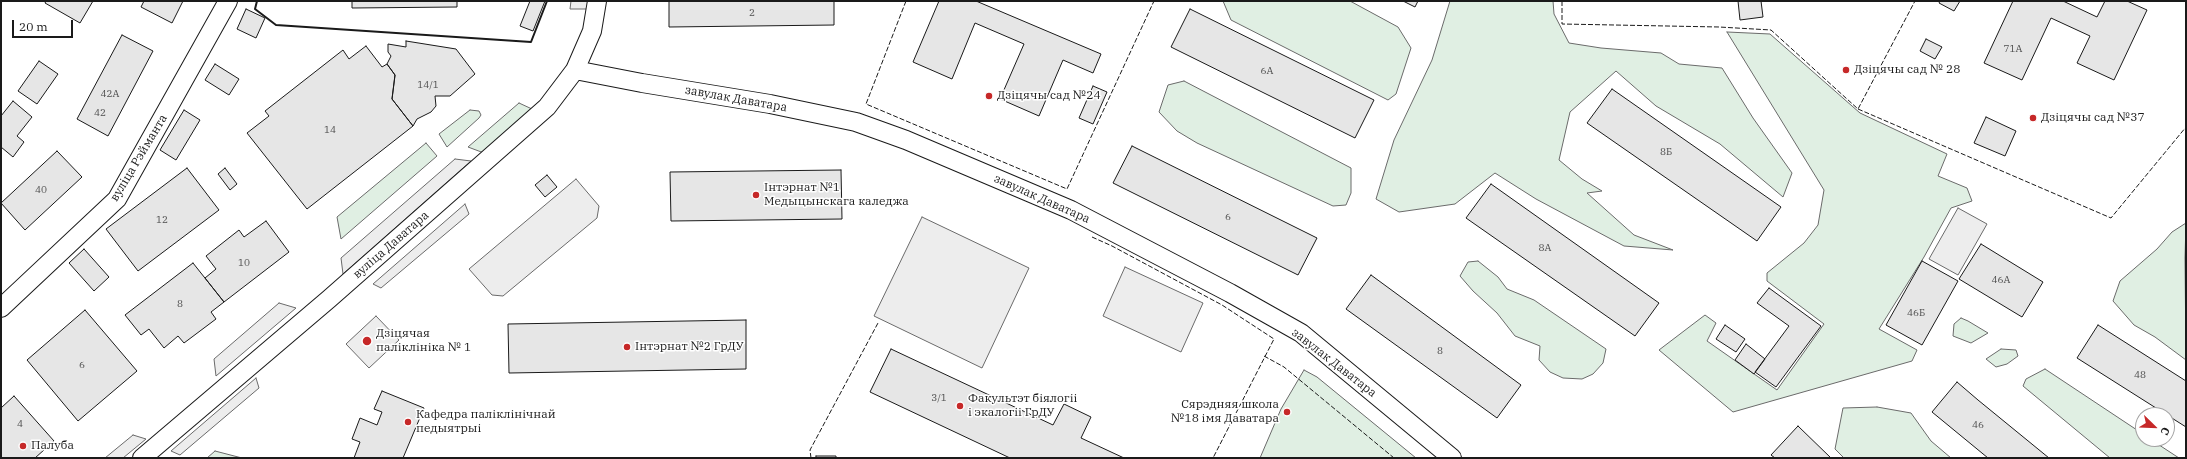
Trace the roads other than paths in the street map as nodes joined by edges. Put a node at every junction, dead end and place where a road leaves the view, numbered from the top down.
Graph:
1 (228, 1) edge
2 (597, 1) edge
3 (575, 70) junction
4 (1, 308) edge
5 (142, 458) edge
6 (1452, 458) edge

1 - 4 street, вуліца Рэйманта
2 - 3 street, вуліца Даватара
3 - 5 street, вуліца Даватара
3 - 6 street, завулак Даватара

